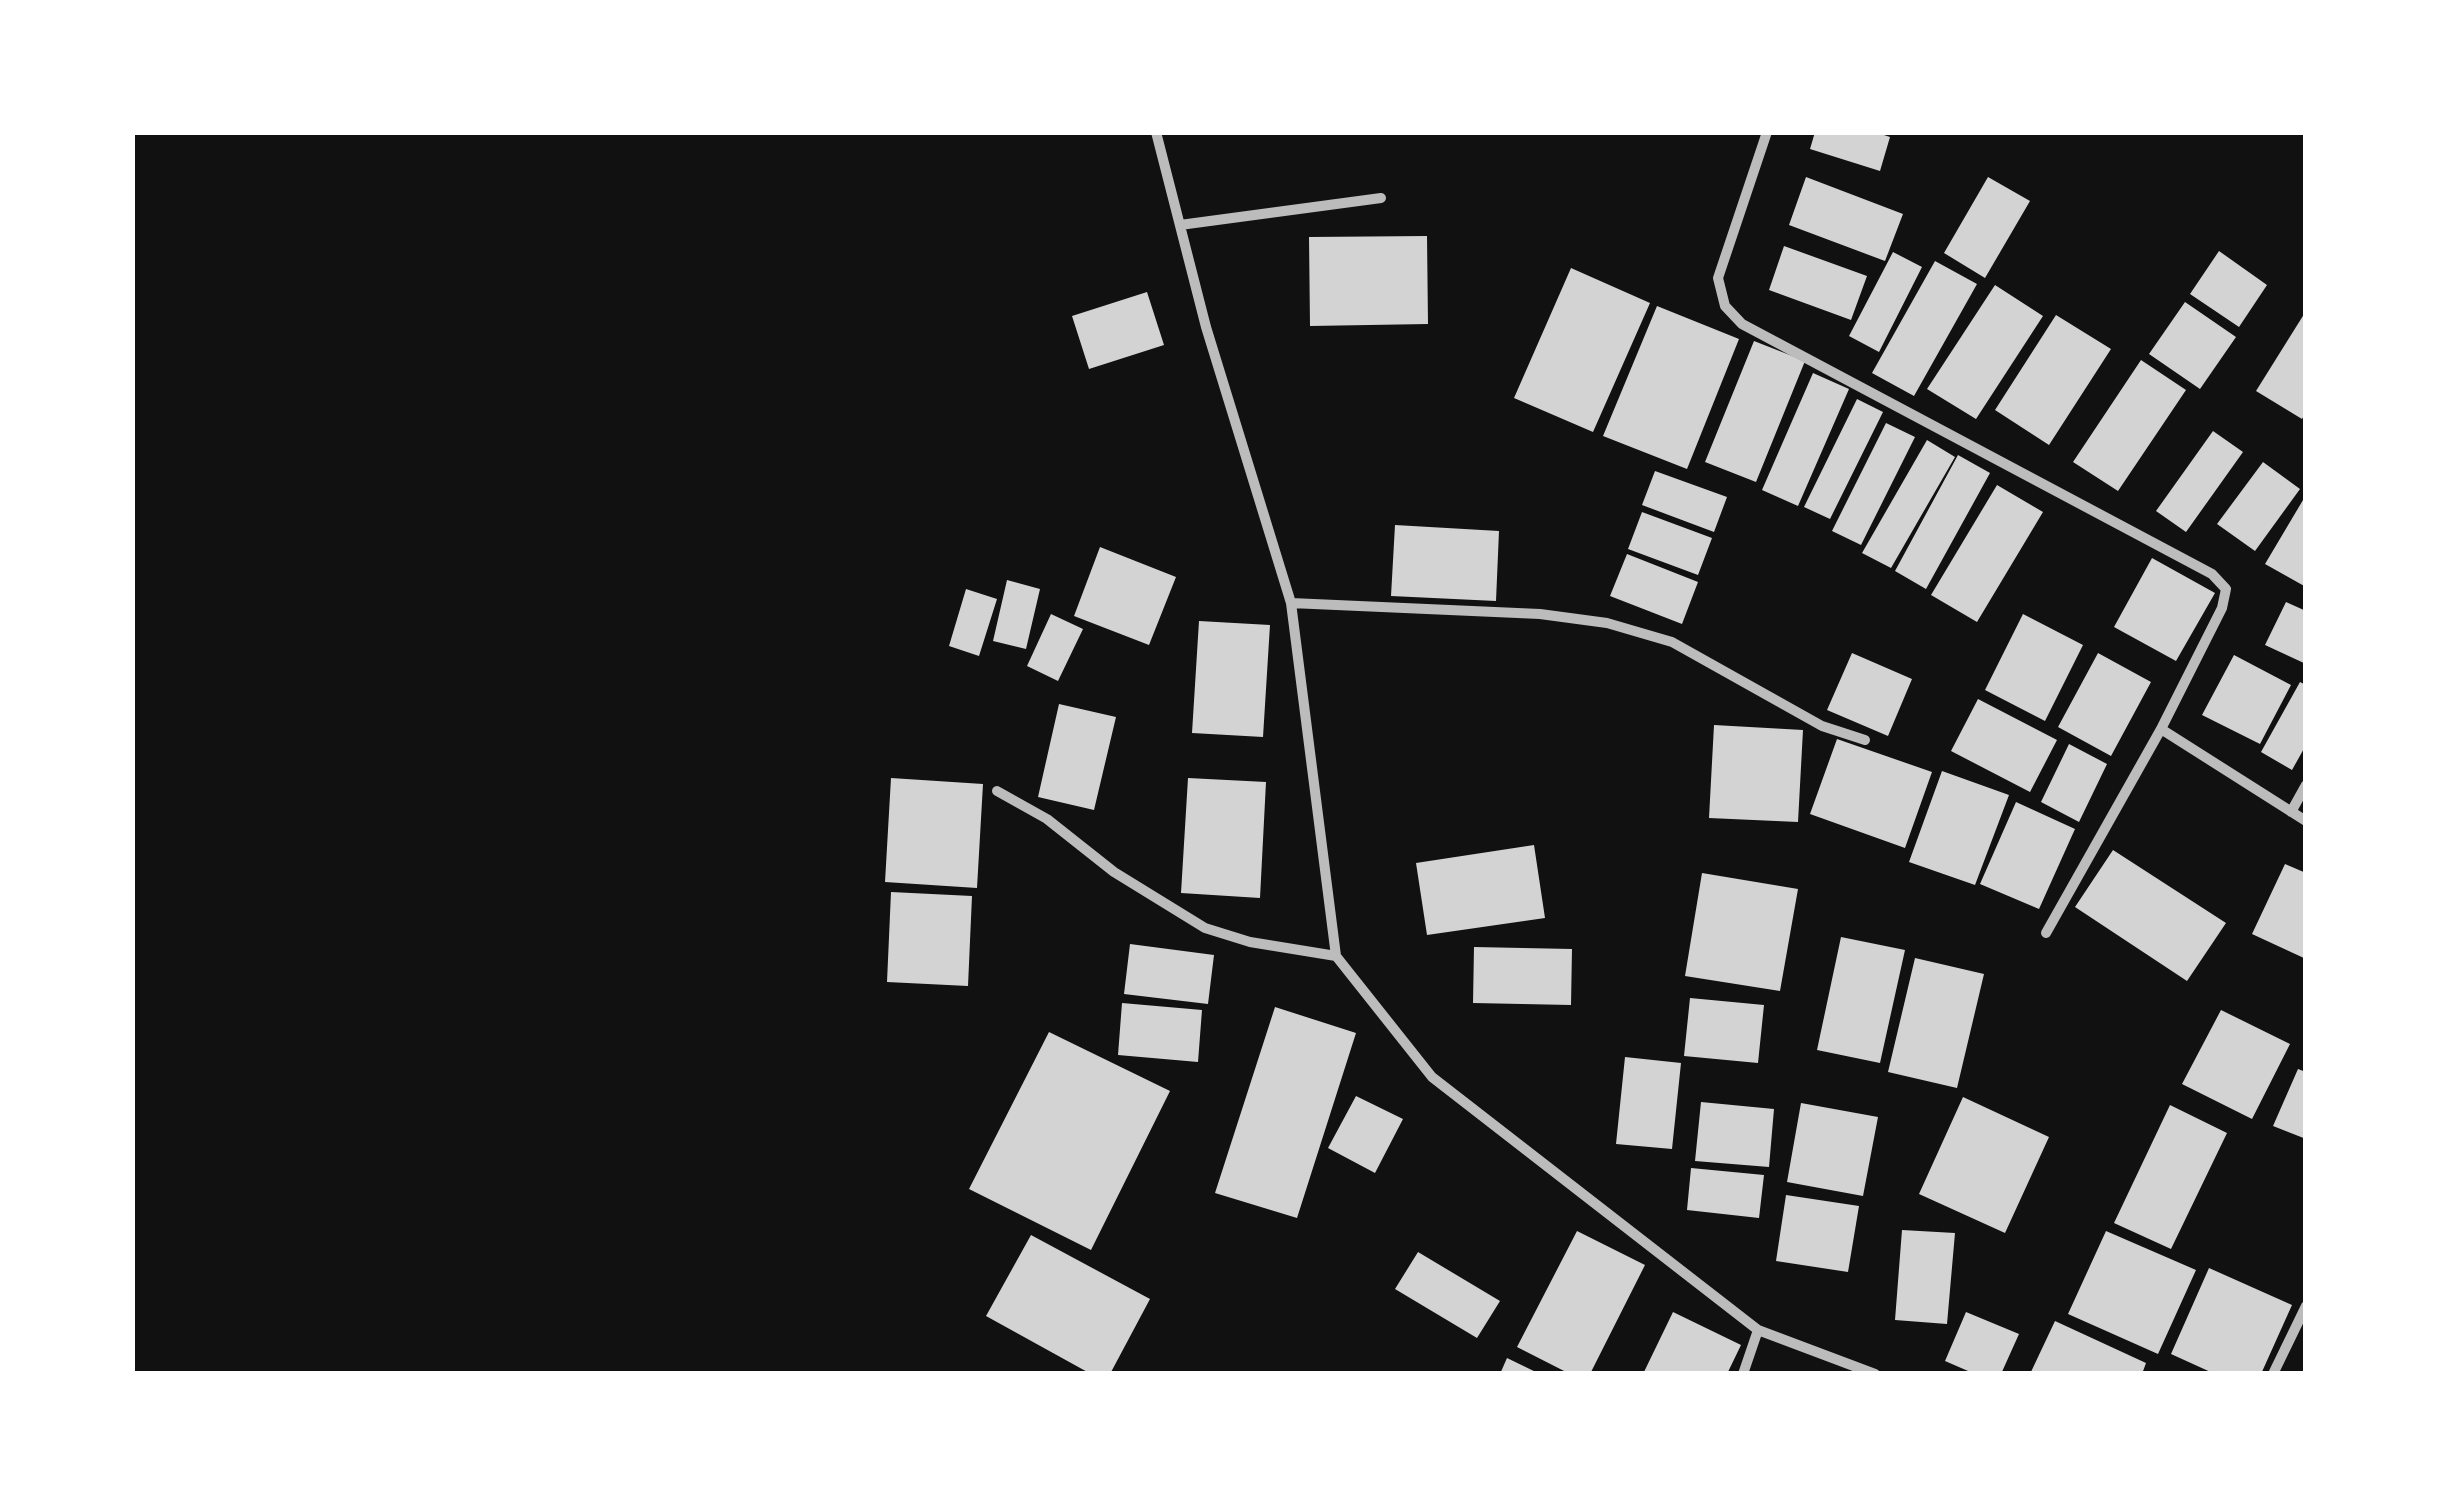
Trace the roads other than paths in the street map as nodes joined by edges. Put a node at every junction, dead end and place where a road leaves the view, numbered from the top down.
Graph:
1 (1156, 132) edge
2 (1767, 132) edge
3 (1382, 198) dead end
4 (1180, 225) junction
5 (1290, 602) junction
6 (2162, 729) junction
7 (1865, 740) dead end
8 (2306, 785) edge
9 (997, 791) dead end
10 (2291, 812) junction
11 (2306, 822) edge
12 (2046, 933) dead end
13 (1336, 956) junction
14 (2306, 1306) edge
15 (1758, 1330) junction
16 (1743, 1374) edge
17 (1875, 1374) edge
18 (2273, 1374) edge

1 - 4 street
2 - 6 street
3 - 4 street
4 - 5 street
5 - 7 street
5 - 13 street
6 - 10 street
6 - 12 street
8 - 10 street
9 - 13 street
10 - 11 street
13 - 15 street
14 - 18 street
15 - 16 street
15 - 17 street

